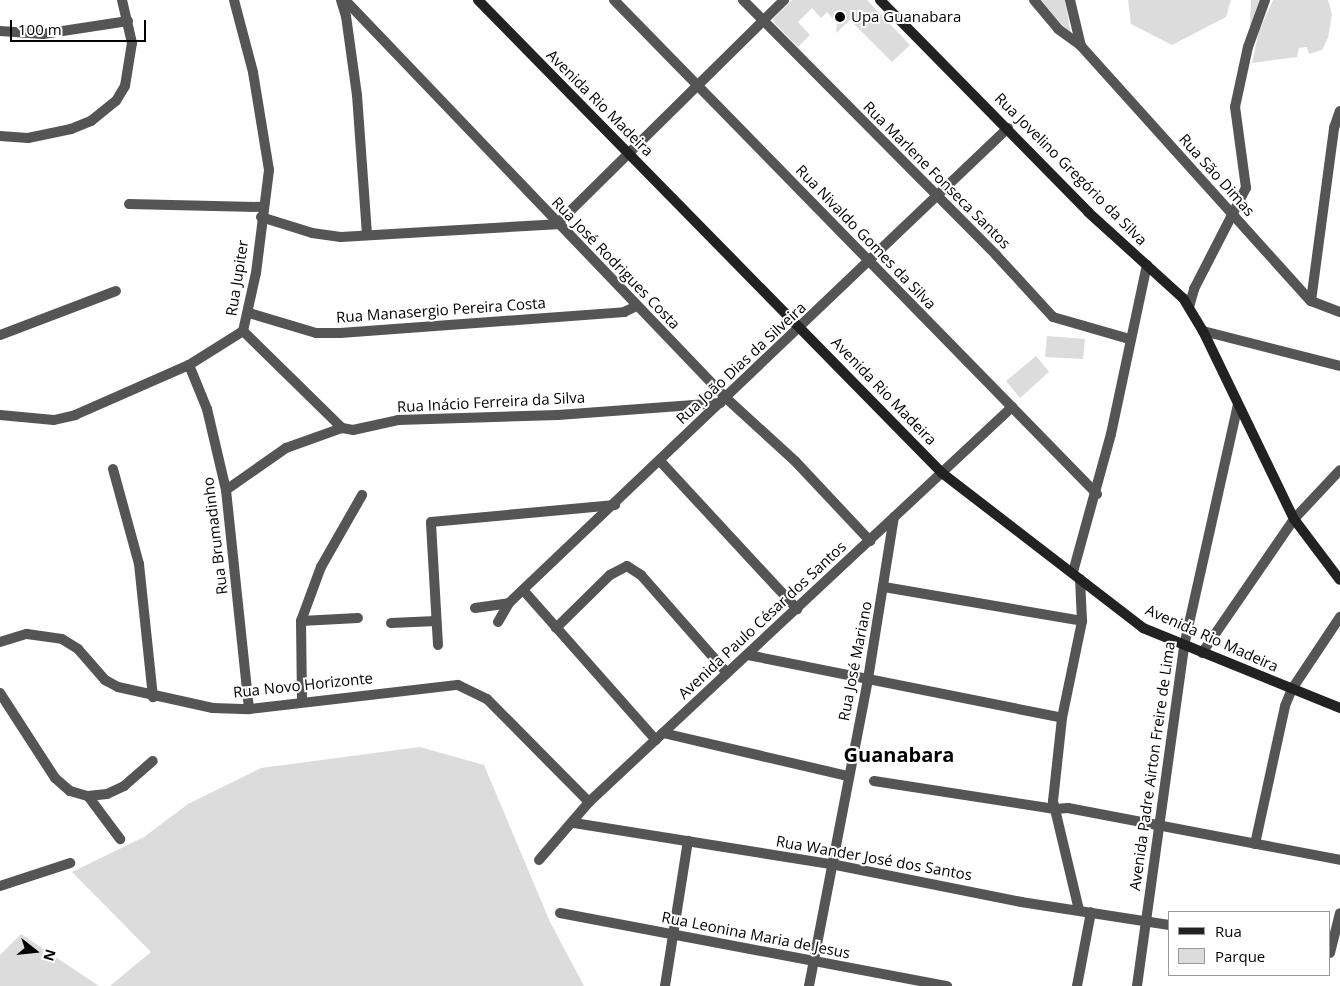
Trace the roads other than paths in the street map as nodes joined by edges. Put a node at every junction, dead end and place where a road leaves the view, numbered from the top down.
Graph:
1 (122, 0) edge
2 (234, 0) edge
3 (341, 0) edge
4 (345, 0) edge
5 (478, 0) edge
6 (614, 0) edge
7 (743, 0) edge
8 (784, 0) edge
9 (880, 0) edge
10 (1034, 0) edge
11 (1070, 0) edge
12 (1265, 0) edge
13 (128, 21) junction
14 (763, 21) junction
15 (0, 31) edge
16 (1081, 46) junction
17 (697, 84) junction
18 (1340, 111) edge
19 (1008, 128) junction
20 (0, 136) edge
21 (627, 152) junction
22 (938, 197) junction
23 (129, 204) dead end
24 (262, 212) junction
25 (1233, 215) junction
26 (557, 224) junction
27 (367, 235) junction
28 (869, 261) junction
29 (1147, 265) junction
30 (116, 291) dead end
31 (1311, 301) junction
32 (637, 306) junction
33 (1189, 307) junction
34 (1340, 312) edge
35 (249, 313) junction
36 (802, 327) junction
37 (243, 331) junction
38 (1203, 331) junction
39 (0, 335) edge
40 (1129, 339) junction
41 (189, 365) junction
42 (1340, 366) edge
43 (723, 400) junction
44 (1238, 406) junction
45 (1012, 407) junction
46 (0, 415) edge
47 (342, 428) junction
48 (660, 461) junction
49 (113, 469) dead end
50 (1340, 470) edge
51 (942, 473) junction
52 (226, 490) junction
53 (1097, 494) junction
54 (362, 495) dead end
55 (615, 505) junction
56 (894, 518) junction
57 (1294, 520) junction
58 (870, 541) junction
59 (1077, 575) junction
60 (1340, 580) edge
61 (884, 587) junction
62 (524, 591) junction
63 (509, 603) junction
64 (475, 608) dead end
65 (796, 608) junction
66 (1340, 617) edge
67 (358, 618) dead end
68 (301, 621) junction
69 (436, 621) junction
70 (1082, 621) junction
71 (498, 622) dead end
72 (390, 623) dead end
73 (556, 628) junction
74 (0, 642) edge
75 (438, 645) dead end
76 (1184, 646) junction
77 (1202, 653) junction
78 (748, 655) junction
79 (727, 673) junction
80 (868, 679) junction
81 (1292, 689) junction
82 (0, 693) edge
83 (153, 697) junction
84 (302, 702) junction
85 (1339, 708) edge
86 (249, 709) junction
87 (1062, 718) junction
88 (660, 736) junction
89 (153, 761) dead end
90 (848, 776) junction
91 (874, 781) dead end
92 (88, 796) junction
93 (590, 802) junction
94 (1055, 809) junction
95 (574, 823) junction
96 (1158, 825) junction
97 (120, 840) dead end
98 (688, 841) junction
99 (1255, 844) junction
100 (539, 860) dead end
101 (1340, 860) edge
102 (70, 863) dead end
103 (831, 864) junction
104 (0, 886) edge
105 (1079, 910) junction
106 (1091, 912) junction
107 (560, 913) dead end
108 (1340, 913) edge
109 (1146, 921) junction
110 (1168, 925) edge
111 (674, 934) junction
112 (1334, 950) edge
113 (812, 960) junction
114 (665, 986) edge
115 (809, 986) edge
116 (947, 986) edge
117 (1077, 986) edge
118 (1137, 986) edge

1 - 13 street
2 - 24 street, Rua Jupiter
3 - 27 street
4 - 26 street, Rua José Rodrigues Costa
5 - 21 main road, Avenida Rio Madeira
6 - 17 street, Rua Nivaldo Gomes da Silva
7 - 14 street, Rua Marlene Fonseca Santos
8 - 14 street
9 - 19 main road, Rua Jovelino Gregório da Silva
10 - 16 street, Rua São Dimas
11 - 16 street, Rua São Dimas
12 - 25 street
13 - 15 street
13 - 20 street
14 - 17 street
14 - 22 street, Rua Marlene Fonseca Santos
16 - 25 street, Rua São Dimas
17 - 21 street
17 - 28 street, Rua Nivaldo Gomes da Silva
18 - 31 street
19 - 22 street, Rua João Dias da Silveira
19 - 29 main road, Rua Jovelino Gregório da Silva
21 - 26 street
21 - 36 main road, Avenida Rio Madeira
22 - 28 street, Rua João Dias da Silveira
22 - 40 street, Rua Marlene Fonseca Santos
23 - 24 street
24 - 27 street
24 - 35 street, Rua Jupiter
25 - 31 street, Rua São Dimas
25 - 33 street
26 - 27 street
26 - 32 street, Rua José Rodrigues Costa
28 - 36 street, Rua João Dias da Silveira
28 - 45 street, Rua Nivaldo Gomes da Silva
29 - 33 main road, Rua Jovelino Gregório da Silva
29 - 40 street
30 - 39 street
31 - 34 street, Rua São Dimas
32 - 35 street, Rua Manasergio Pereira Costa
32 - 43 street, Rua José Rodrigues Costa
33 - 38 main road, Rua Jovelino Gregório da Silva
35 - 37 street, Rua Jupiter
36 - 43 street, Rua João Dias da Silveira
36 - 51 main road, Avenida Rio Madeira
37 - 41 street, Rua Jupiter
37 - 47 street
38 - 42 street
38 - 44 main road, Rua Jovelino Gregório da Silva
40 - 53 street
41 - 46 street, Rua Jupiter
41 - 52 street, Rua Brumadinho
43 - 47 street, Rua Inácio Ferreira da Silva
43 - 48 street, Rua João Dias da Silveira
43 - 58 street, Rua José Rodrigues Costa
44 - 57 main road, Rua Jovelino Gregório da Silva
44 - 76 street, Avenida Padre Airton Freire de Lima
45 - 51 street, Avenida Paulo César dos Santos
45 - 53 street, Rua Nivaldo Gomes da Silva
47 - 52 street, Rua Inácio Ferreira da Silva
48 - 55 street, Rua João Dias da Silveira
48 - 65 street
49 - 83 street
50 - 57 street
51 - 56 street, Avenida Paulo César dos Santos
51 - 59 main road, Avenida Rio Madeira
52 - 86 street, Rua Brumadinho
53 - 59 street
54 - 68 street
55 - 62 street, Rua João Dias da Silveira
55 - 69 street
56 - 58 street, Avenida Paulo César dos Santos
56 - 61 street, Rua José Mariano
57 - 60 main road, Rua Jovelino Gregório da Silva
57 - 77 street
58 - 65 street, Avenida Paulo César dos Santos
59 - 70 street
59 - 76 main road, Avenida Rio Madeira
61 - 70 street
61 - 80 street, Rua José Mariano
62 - 63 street, Rua João Dias da Silveira
62 - 73 street
63 - 64 street
63 - 71 street, Rua João Dias da Silveira
65 - 78 street, Avenida Paulo César dos Santos
66 - 81 street
67 - 68 street
68 - 84 street
69 - 72 street
69 - 75 street
70 - 87 street
73 - 79 street
73 - 88 street
74 - 83 street, Rua Novo Horizonte
76 - 77 main road, Avenida Rio Madeira
76 - 96 street, Avenida Padre Airton Freire de Lima
77 - 81 main road, Avenida Rio Madeira
78 - 79 street, Avenida Paulo César dos Santos
78 - 80 street
79 - 88 street, Avenida Paulo César dos Santos
80 - 87 street
80 - 90 street, Rua José Mariano
81 - 85 main road, Avenida Rio Madeira
81 - 99 street
82 - 92 street
83 - 86 street, Rua Novo Horizonte
84 - 86 street, Rua Novo Horizonte
84 - 93 street, Rua Novo Horizonte
87 - 94 street
88 - 90 street
88 - 93 street, Avenida Paulo César dos Santos
89 - 92 street
90 - 103 street, Rua José Mariano
91 - 94 street
92 - 97 street
93 - 95 street, Avenida Paulo César dos Santos
94 - 96 street
94 - 105 street
95 - 98 street, Rua Wander José dos Santos
95 - 100 street, Avenida Paulo César dos Santos
96 - 99 street
96 - 109 street, Avenida Padre Airton Freire de Lima
98 - 103 street, Rua Wander José dos Santos
98 - 111 street
99 - 101 street
102 - 104 street
103 - 105 street, Rua Wander José dos Santos
103 - 113 street, Rua José Mariano
105 - 106 street, Rua Wander José dos Santos
106 - 109 street, Rua Wander José dos Santos
106 - 117 street
107 - 111 street, Rua Leonina Maria de Jesus
108 - 112 street
109 - 110 street, Rua Wander José dos Santos
109 - 118 street, Avenida Padre Airton Freire de Lima
111 - 113 street, Rua Leonina Maria de Jesus
111 - 114 street
113 - 115 street, Rua José Mariano
113 - 116 street, Rua Leonina Maria de Jesus

